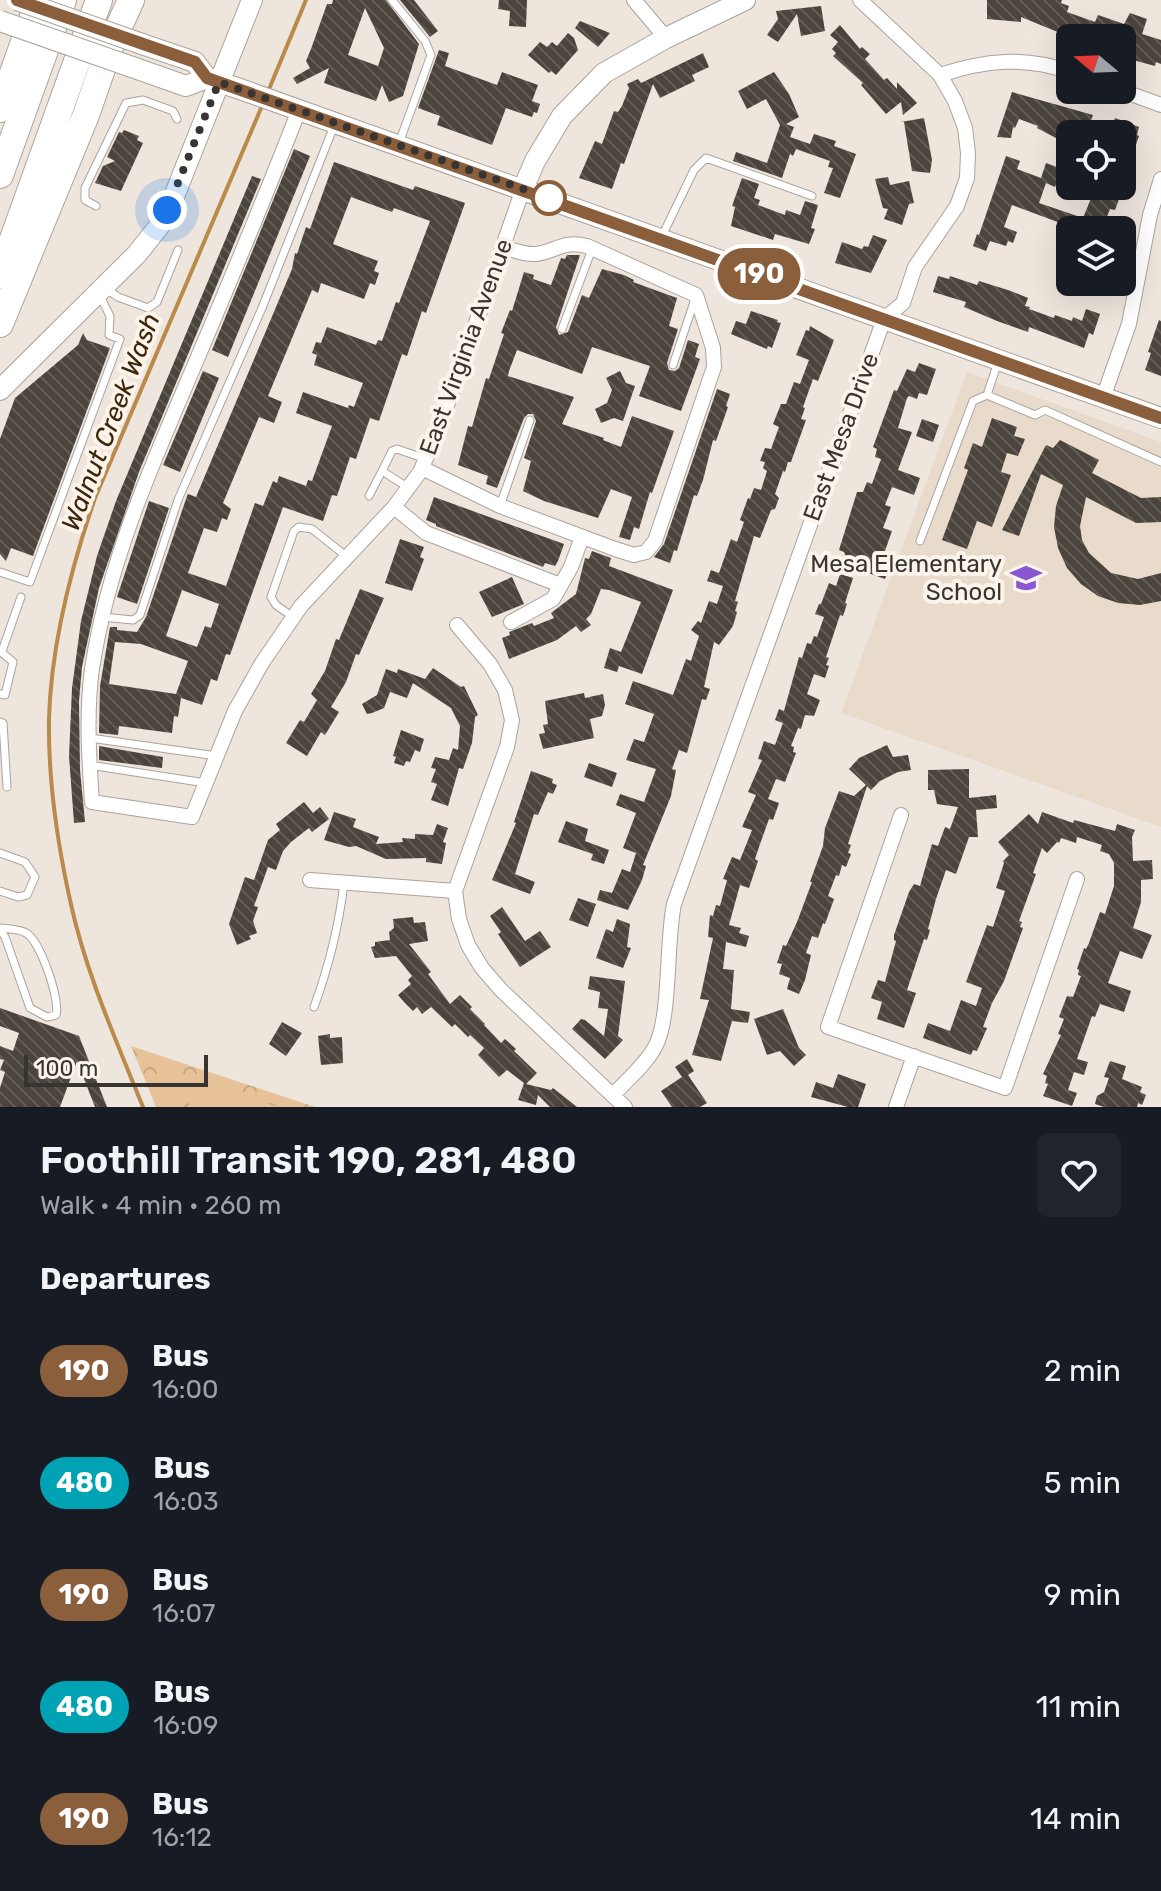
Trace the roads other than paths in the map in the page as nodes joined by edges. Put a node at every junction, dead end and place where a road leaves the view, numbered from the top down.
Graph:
1 (17, 0) edge
2 (30, 0) edge
3 (39, 0) edge
4 (63, 0) edge
5 (80, 0) edge
6 (99, 0) edge
7 (131, 0) edge
8 (252, 0) edge
9 (392, 0) edge
10 (634, 0) edge
11 (745, 0) edge
12 (860, 0) edge
13 (0, 21) edge
14 (28, 28) junction
15 (666, 38) junction
16 (1056, 68) edge
17 (940, 75) junction
18 (213, 80) junction
19 (1136, 96) edge
20 (1161, 105) edge
21 (0, 109) edge
22 (299, 110) junction
23 (177, 119) dead end
24 (336, 123) junction
25 (398, 145) junction
26 (0, 175) edge
27 (1161, 179) edge
28 (523, 189) junction
29 (812, 196) dead end
30 (96, 206) dead end
31 (0, 222) edge
32 (661, 238) junction
33 (503, 247) junction
34 (592, 249) junction
35 (178, 250) dead end
36 (0, 275) edge
37 (101, 289) junction
38 (696, 295) junction
39 (884, 319) junction
40 (0, 324) edge
41 (562, 329) dead end
42 (999, 360) junction
43 (673, 365) dead end
44 (0, 390) edge
45 (987, 395) junction
46 (1103, 398) junction
47 (1161, 418) edge
48 (530, 420) dead end
49 (1161, 462) edge
50 (424, 464) junction
51 (382, 471) junction
52 (409, 488) junction
53 (369, 496) dead end
54 (500, 506) junction
55 (394, 507) junction
56 (582, 537) junction
57 (920, 541) dead end
58 (346, 556) junction
59 (0, 572) edge
60 (560, 585) junction
61 (21, 597) dead end
62 (102, 617) junction
63 (293, 617) junction
64 (511, 622) dead end
65 (457, 625) dead end
66 (1, 651) edge
67 (2, 695) edge
68 (0, 722) edge
69 (90, 738) junction
70 (217, 756) junction
71 (89, 765) junction
72 (206, 783) junction
73 (7, 787) dead end
74 (901, 815) dead end
75 (0, 853) edge
76 (1077, 879) dead end
77 (310, 880) dead end
78 (344, 883) junction
79 (0, 891) edge
80 (455, 891) junction
81 (0, 929) edge
82 (314, 1007) dead end
83 (914, 1056) junction
84 (614, 1094) junction
85 (625, 1107) edge
86 (896, 1107) edge

1 - 18 main road, bridge
2 - 14 highway
3 - 14 highway
4 - 26 highway
5 - 31 highway
6 - 36 highway
7 - 40 highway
8 - 18 main road
9 - 25 lane
10 - 15 street
11 - 15 main road, East Virginia Avenue
12 - 17 street, East Mesa Drive
13 - 18 main road, bridge
14 - 21 highway
15 - 28 main road, East Virginia Avenue
16 - 17 street
17 - 39 street, East Mesa Drive
18 - 22 main road
18 - 37 main road
19 - 20 street
22 - 24 main road
22 - 62 street, East Virginia Avenue
23 - 30 lane
24 - 25 main road
24 - 62 lane
25 - 28 main road
27 - 46 street
28 - 32 main road
28 - 33 street, East Virginia Avenue
29 - 32 lane
32 - 39 main road
33 - 34 street
33 - 50 street, East Virginia Avenue
34 - 38 street
34 - 41 lane
35 - 37 lane
37 - 44 main road
37 - 59 lane
38 - 43 lane
38 - 56 street
39 - 42 main road
39 - 84 street, East Mesa Drive
42 - 45 lane
42 - 46 main road
45 - 49 lane
45 - 57 lane
46 - 47 main road
48 - 54 lane
50 - 51 lane
50 - 52 street, East Virginia Avenue
50 - 54 street
51 - 52 lane
51 - 53 lane
52 - 55 street, East Virginia Avenue
54 - 56 street
55 - 58 street, East Virginia Avenue
55 - 60 street
56 - 60 street
58 - 63 street, East Virginia Avenue
58 - 63 lane
60 - 64 street
61 - 66 lane
62 - 69 street, East Virginia Avenue
63 - 70 street, East Virginia Avenue
65 - 80 street
66 - 67 lane
68 - 73 lane
69 - 70 lane
69 - 71 street, East Virginia Avenue
70 - 72 street, East Virginia Avenue
71 - 72 lane
71 - 72 street, East Virginia Avenue
74 - 83 street
75 - 79 lane
76 - 83 street
77 - 78 street
78 - 80 street
78 - 82 lane
80 - 84 street
81 - 81 lane
83 - 86 street
84 - 85 street

